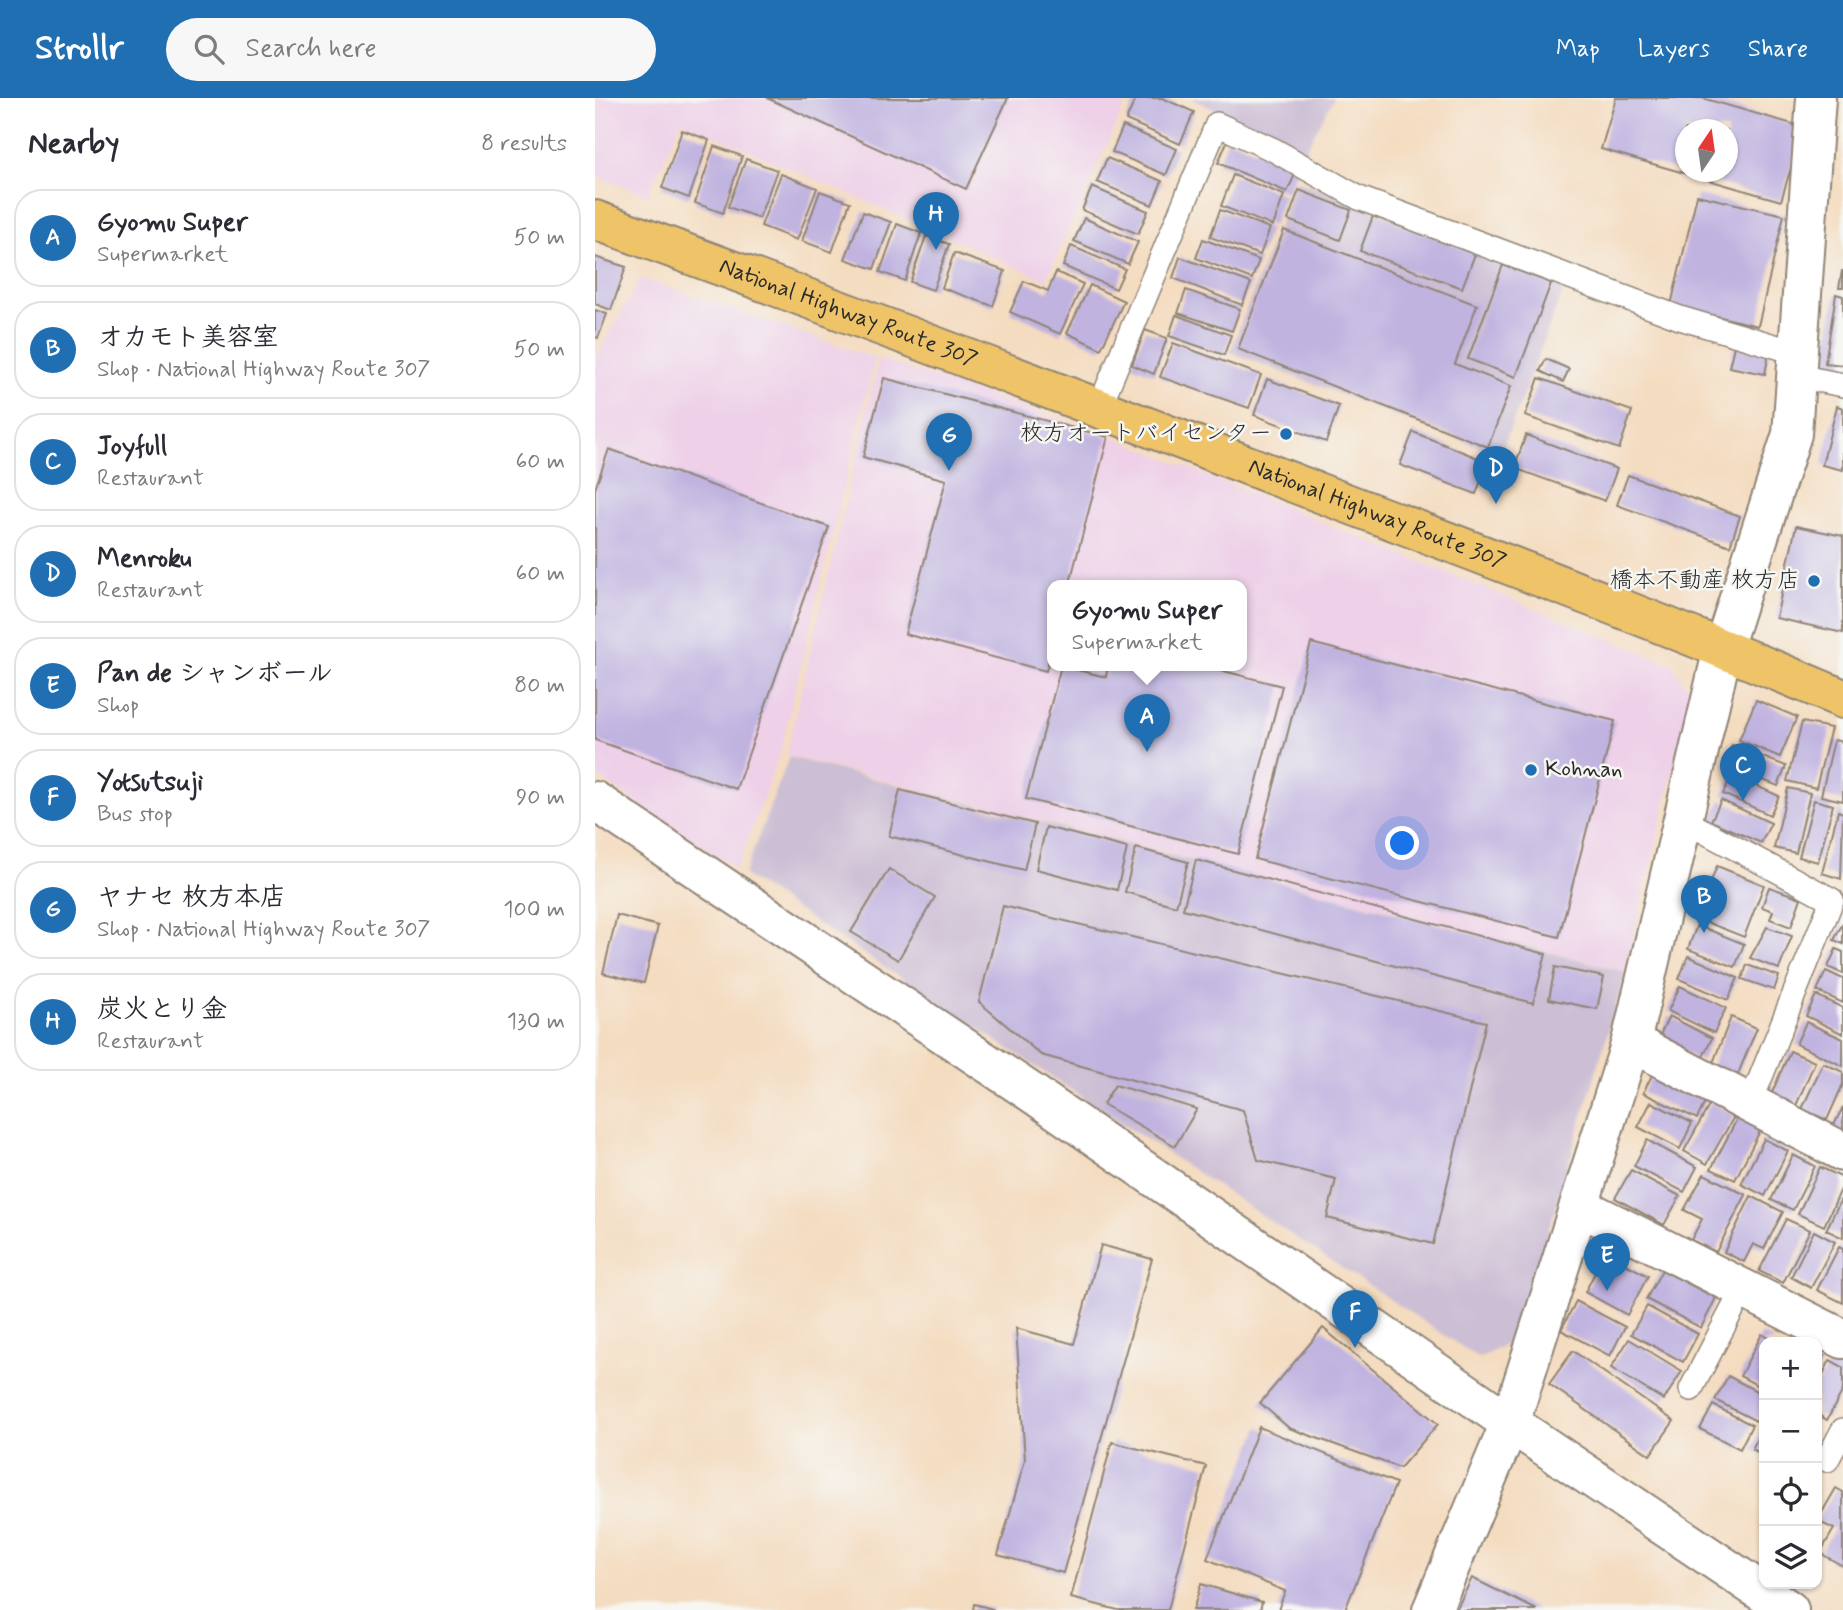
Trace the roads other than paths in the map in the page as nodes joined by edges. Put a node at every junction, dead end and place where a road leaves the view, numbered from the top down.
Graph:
1 (1816, 98) edge
2 (595, 220) edge
3 (1797, 365) junction
4 (1843, 385) edge
5 (1099, 408) junction
6 (1723, 648) junction
7 (1843, 699) edge
8 (595, 801) edge
9 (1682, 820) junction
10 (1630, 1042) junction
11 (1750, 1104) junction
12 (1843, 1152) edge
13 (1579, 1206) junction
14 (1743, 1289) junction
15 (1843, 1339) edge
16 (1691, 1389) dead end
17 (1510, 1423) junction
18 (1843, 1430) edge
19 (1827, 1460) dead end
20 (1432, 1610) edge
21 (1789, 1610) edge

1 - 3 street
2 - 5 highway, National Highway Route 307
3 - 4 lane
3 - 5 lane
3 - 6 street
5 - 6 highway, National Highway Route 307
6 - 7 highway, National Highway Route 307
6 - 9 street
8 - 17 street
9 - 10 street
9 - 11 lane
10 - 11 street
10 - 13 street
11 - 12 street
13 - 14 street
13 - 17 street
14 - 15 street
14 - 16 lane
17 - 20 street
17 - 21 street
18 - 19 lane

